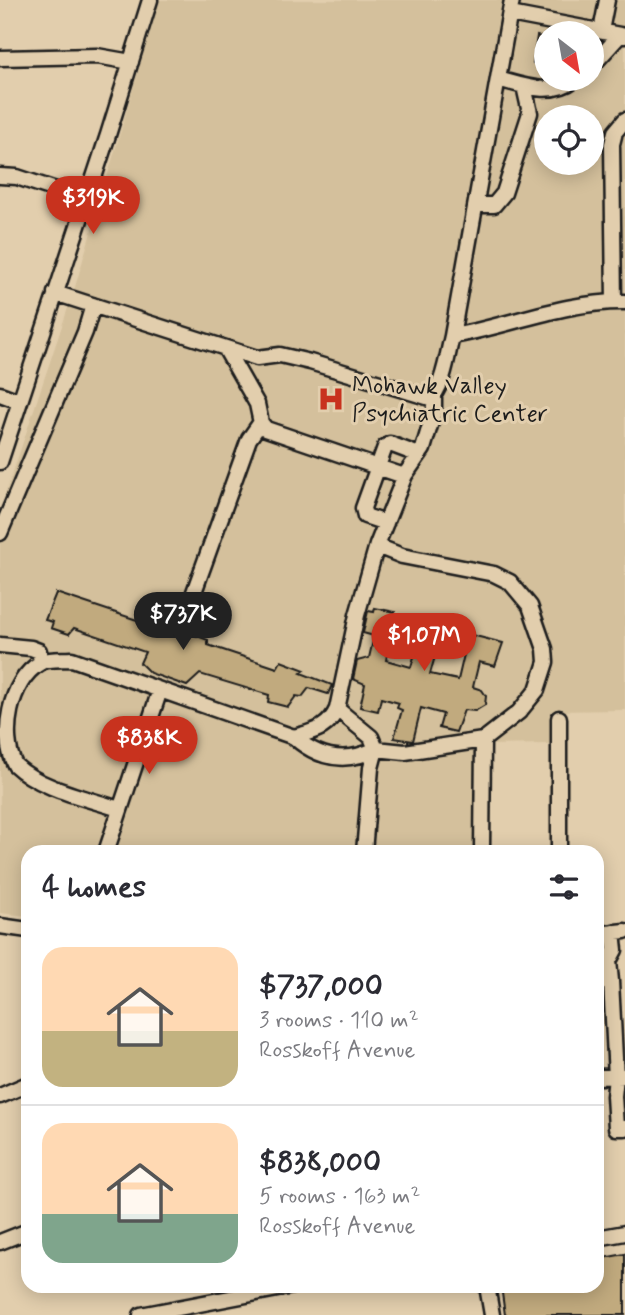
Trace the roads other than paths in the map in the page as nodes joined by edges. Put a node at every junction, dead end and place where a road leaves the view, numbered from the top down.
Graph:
1 (150, 0) edge
2 (607, 0) edge
3 (509, 4) edge
4 (567, 21) edge
5 (603, 21) edge
6 (604, 32) edge
7 (623, 35) edge
8 (604, 54) edge
9 (0, 58) edge
10 (131, 62) junction
11 (498, 79) junction
12 (524, 86) junction
13 (534, 88) edge
14 (625, 120) edge
15 (0, 176) edge
16 (86, 200) junction
17 (476, 205) junction
18 (55, 293) junction
19 (620, 302) edge
20 (93, 305) junction
21 (452, 336) junction
22 (225, 348) junction
23 (0, 394) edge
24 (435, 396) junction
25 (19, 401) junction
26 (261, 422) junction
27 (419, 455) junction
28 (0, 462) edge
29 (377, 467) junction
30 (404, 477) junction
31 (386, 523) junction
32 (0, 533) edge
33 (377, 546) junction
34 (184, 620) dead end
35 (0, 645) edge
36 (41, 662) junction
37 (160, 690) junction
38 (337, 709) junction
39 (559, 718) dead end
40 (295, 737) junction
41 (483, 740) junction
42 (376, 749) junction
43 (119, 809) junction
44 (108, 845) edge
45 (366, 845) edge
46 (482, 845) edge
47 (559, 845) edge
48 (0, 926) edge
49 (21, 929) edge
50 (619, 931) edge
51 (612, 955) junction
52 (604, 956) edge
53 (604, 981) edge
54 (621, 1076) edge
55 (21, 1087) edge
56 (0, 1096) edge
57 (620, 1096) edge
58 (625, 1128) edge
59 (625, 1233) edge
60 (21, 1234) edge
61 (604, 1237) edge
62 (0, 1242) edge
63 (232, 1293) edge
64 (488, 1293) edge
65 (207, 1309) edge
66 (141, 1315) edge
67 (492, 1315) edge

1 - 10 street
2 - 5 street
3 - 4 street
3 - 11 street
6 - 7 street
7 - 8 street
9 - 10 street
10 - 16 street
11 - 12 street
11 - 17 street
12 - 13 street
12 - 17 street
14 - 19 street
15 - 16 street
16 - 18 street
17 - 21 street
18 - 20 street
18 - 25 street
19 - 21 street
20 - 22 street
20 - 32 street
21 - 24 street
22 - 24 street
22 - 26 street
23 - 25 street
24 - 27 street
25 - 28 street
26 - 29 street
26 - 34 street
27 - 29 street
27 - 30 street
29 - 30 street
29 - 31 street
30 - 31 street
31 - 33 street
33 - 38 street
33 - 41 street
35 - 36 street
36 - 37 street
36 - 43 street
37 - 40 street
37 - 43 street
38 - 40 street
38 - 42 street
39 - 47 street
40 - 42 street
41 - 42 street
41 - 46 street
42 - 45 street
43 - 44 street
48 - 49 street
50 - 51 street
51 - 52 street
51 - 53 street
53 - 54 street
54 - 57 street
55 - 56 street
57 - 58 street
59 - 61 street
60 - 62 street
63 - 65 street
64 - 67 street
65 - 66 street

